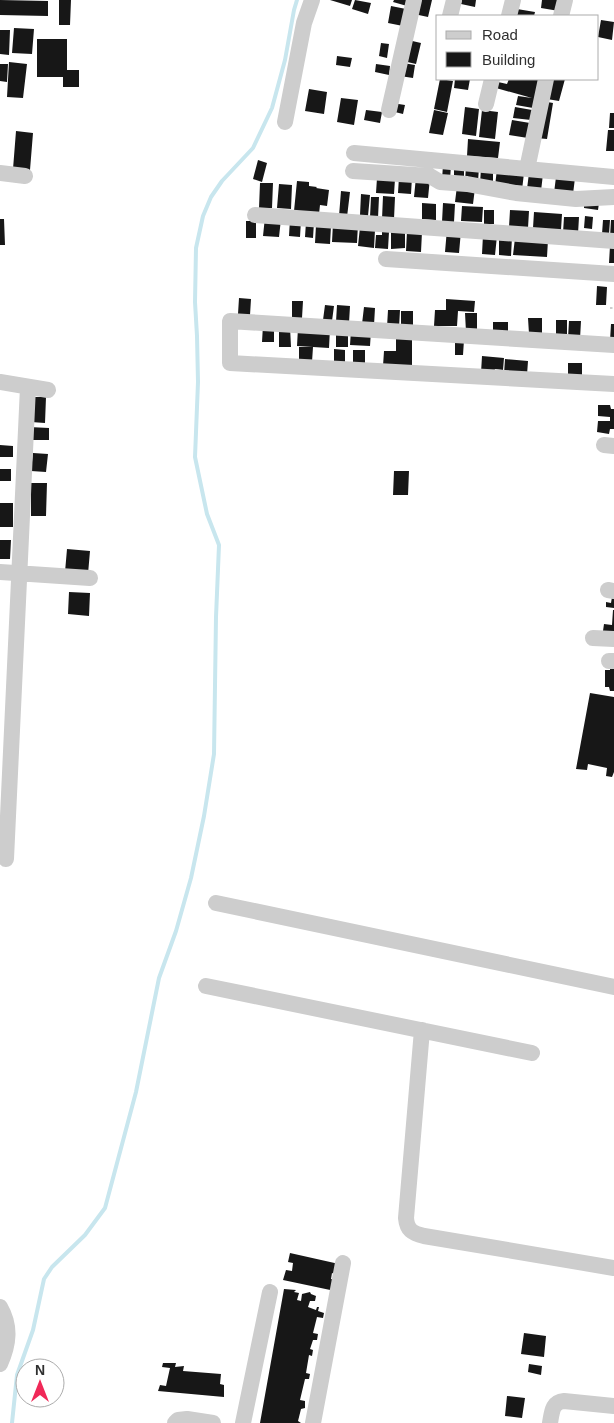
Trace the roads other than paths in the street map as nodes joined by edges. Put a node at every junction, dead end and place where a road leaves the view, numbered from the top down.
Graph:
1 (312, 0) edge
2 (414, 0) edge
3 (454, 0) edge
4 (513, 0) edge
5 (565, 0) edge
6 (450, 15) edge
7 (509, 15) edge
8 (561, 15) edge
9 (492, 80) edge
10 (546, 80) edge
11 (486, 104) dead end
12 (389, 110) dead end
13 (285, 122) dead end
14 (354, 153) dead end
15 (527, 169) junction
16 (353, 171) dead end
17 (0, 173) edge
18 (25, 176) dead end
19 (614, 177) edge
20 (614, 197) edge
21 (255, 215) dead end
22 (614, 241) edge
23 (386, 259) dead end
24 (614, 274) edge
25 (614, 345) edge
26 (0, 382) edge
27 (614, 384) edge
28 (28, 387) junction
29 (48, 390) dead end
30 (0, 572) edge
31 (18, 574) junction
32 (90, 578) dead end
33 (594, 638) dead end
34 (614, 640) edge
35 (6, 859) dead end
36 (216, 903) dead end
37 (206, 986) dead end
38 (614, 987) edge
39 (422, 1030) junction
40 (532, 1053) dead end
41 (343, 1263) dead end
42 (614, 1268) edge
43 (270, 1292) dead end
44 (0, 1307) edge
45 (0, 1364) edge
46 (614, 1406) edge
47 (175, 1423) edge
48 (213, 1423) edge
49 (242, 1423) edge
50 (313, 1423) edge
51 (550, 1423) edge

1 - 13 street
2 - 12 street
3 - 6 street
4 - 7 street
5 - 8 street
9 - 11 street
10 - 15 street
14 - 15 street
15 - 19 street
16 - 20 street
17 - 18 street
21 - 22 street
23 - 24 street
25 - 27 street
26 - 28 street
28 - 29 street
28 - 31 street
30 - 31 street
31 - 32 street
31 - 35 street
33 - 34 street
36 - 38 street
37 - 39 street
39 - 40 street
39 - 42 street
41 - 50 street
43 - 49 street
44 - 45 street
46 - 51 street
47 - 48 street

